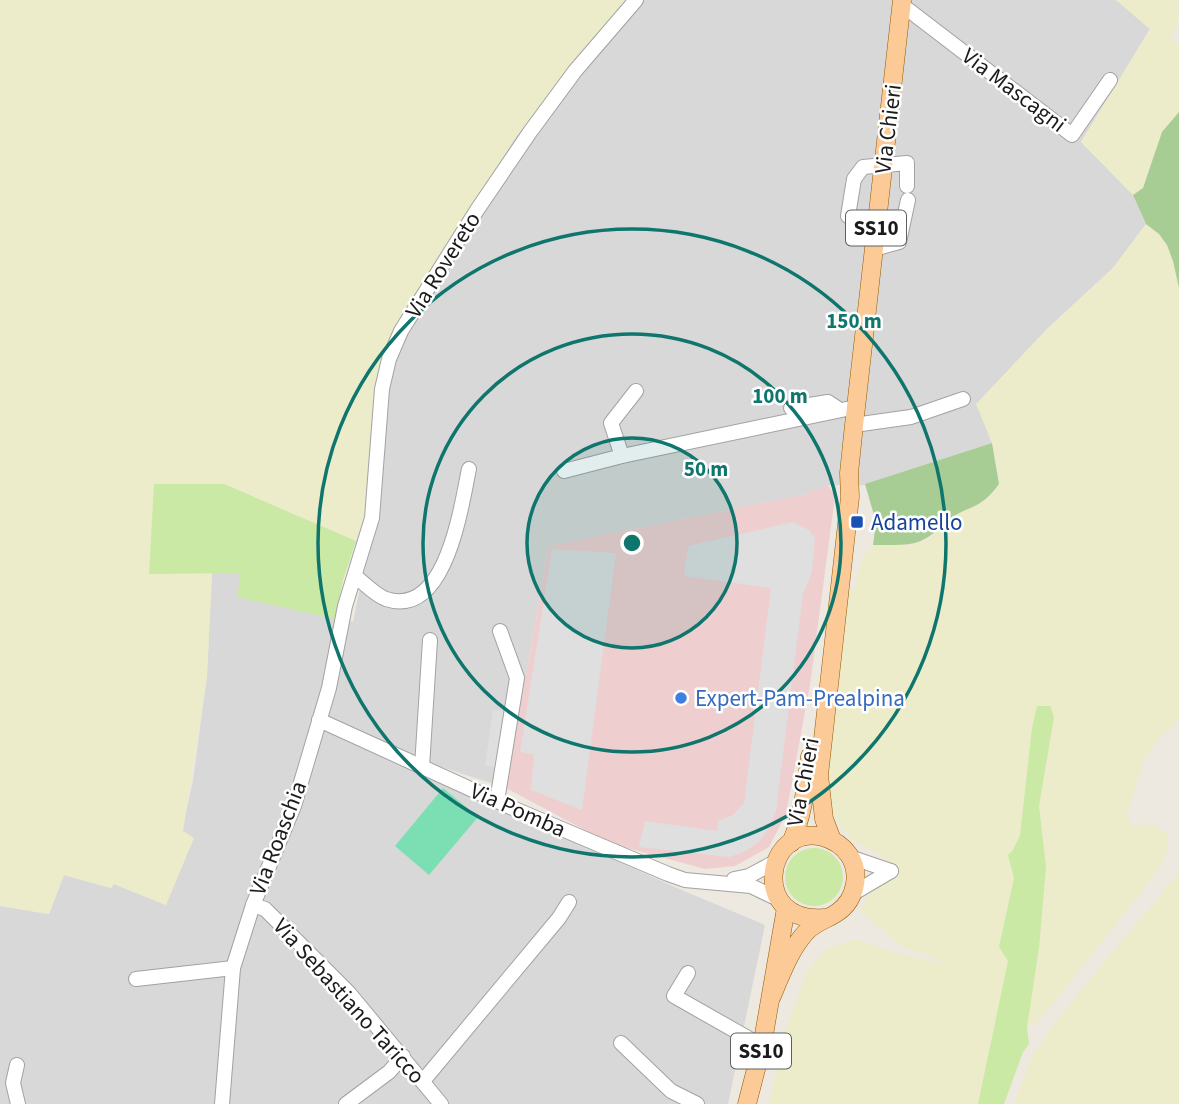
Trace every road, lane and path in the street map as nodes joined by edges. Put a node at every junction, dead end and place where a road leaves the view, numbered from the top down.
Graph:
1 (635, 0) edge
2 (902, 2) edge
3 (1110, 80) dead end
4 (884, 164) junction
5 (848, 216) dead end
6 (874, 249) junction
7 (636, 391) dead end
8 (963, 399) dead end
9 (791, 408) dead end
10 (850, 414) junction
11 (622, 456) junction
12 (850, 465) junction
13 (469, 469) dead end
14 (564, 471) dead end
15 (355, 576) junction
16 (500, 631) dead end
17 (430, 640) dead end
18 (319, 720) junction
19 (422, 767) junction
20 (497, 801) junction
21 (832, 839) junction
22 (790, 842) junction
23 (850, 857) junction
24 (775, 862) junction
25 (722, 882) junction
26 (852, 894) junction
27 (569, 902) dead end
28 (782, 904) junction
29 (253, 905) junction
30 (824, 918) junction
31 (233, 968) junction
32 (688, 973) dead end
33 (136, 979) dead end
34 (771, 998) junction
35 (621, 1044) dead end
36 (762, 1046) junction
37 (402, 1056) junction
38 (17, 1065) dead end
39 (423, 1081) junction
40 (18, 1104) edge
41 (222, 1104) edge
42 (346, 1104) edge
43 (441, 1104) edge
44 (697, 1104) edge
45 (747, 1104) edge

1 - 15 street, Via Rovereto
2 - 3 street, Via Mascagni
2 - 4 main road, Via Chieri / SS10
4 - 5 street
4 - 6 main road, Via Chieri / SS10
4 - 6 street
6 - 10 main road, Via Chieri / SS10
7 - 11 street
8 - 10 street
9 - 10 street
10 - 11 street
10 - 12 main road, Via Chieri / SS10
11 - 14 street
12 - 21 main road, Via Chieri / SS10
12 - 22 main road, Via Chieri / SS10
13 - 15 street
15 - 18 street, Via Roaschia
16 - 20 street
17 - 19 street
18 - 19 street, Via Pomba
18 - 29 street, Via Roaschia
19 - 20 street, Via Pomba
20 - 25 street, Via Pomba
21 - 22 main road, Via Chieri
21 - 23 main road, Via Chieri / SS10
22 - 24 main road, Via Chieri / SS10
23 - 26 main road
23 - 26 street
24 - 25 street, Via Pomba
24 - 28 main road
25 - 28 street, Via Pomba
26 - 30 main road
27 - 39 street
28 - 30 main road
28 - 34 main road
29 - 31 street, Via Roaschia
29 - 37 street, Via Sebastiano Taricco
30 - 34 main road
31 - 33 street
31 - 41 street, Via Roaschia
32 - 36 street
34 - 36 main road, SS10
35 - 44 street
36 - 45 main road, SS10
37 - 39 street, Via Sebastiano Taricco
37 - 42 street
38 - 40 street
39 - 43 street, Via Sebastiano Taricco

